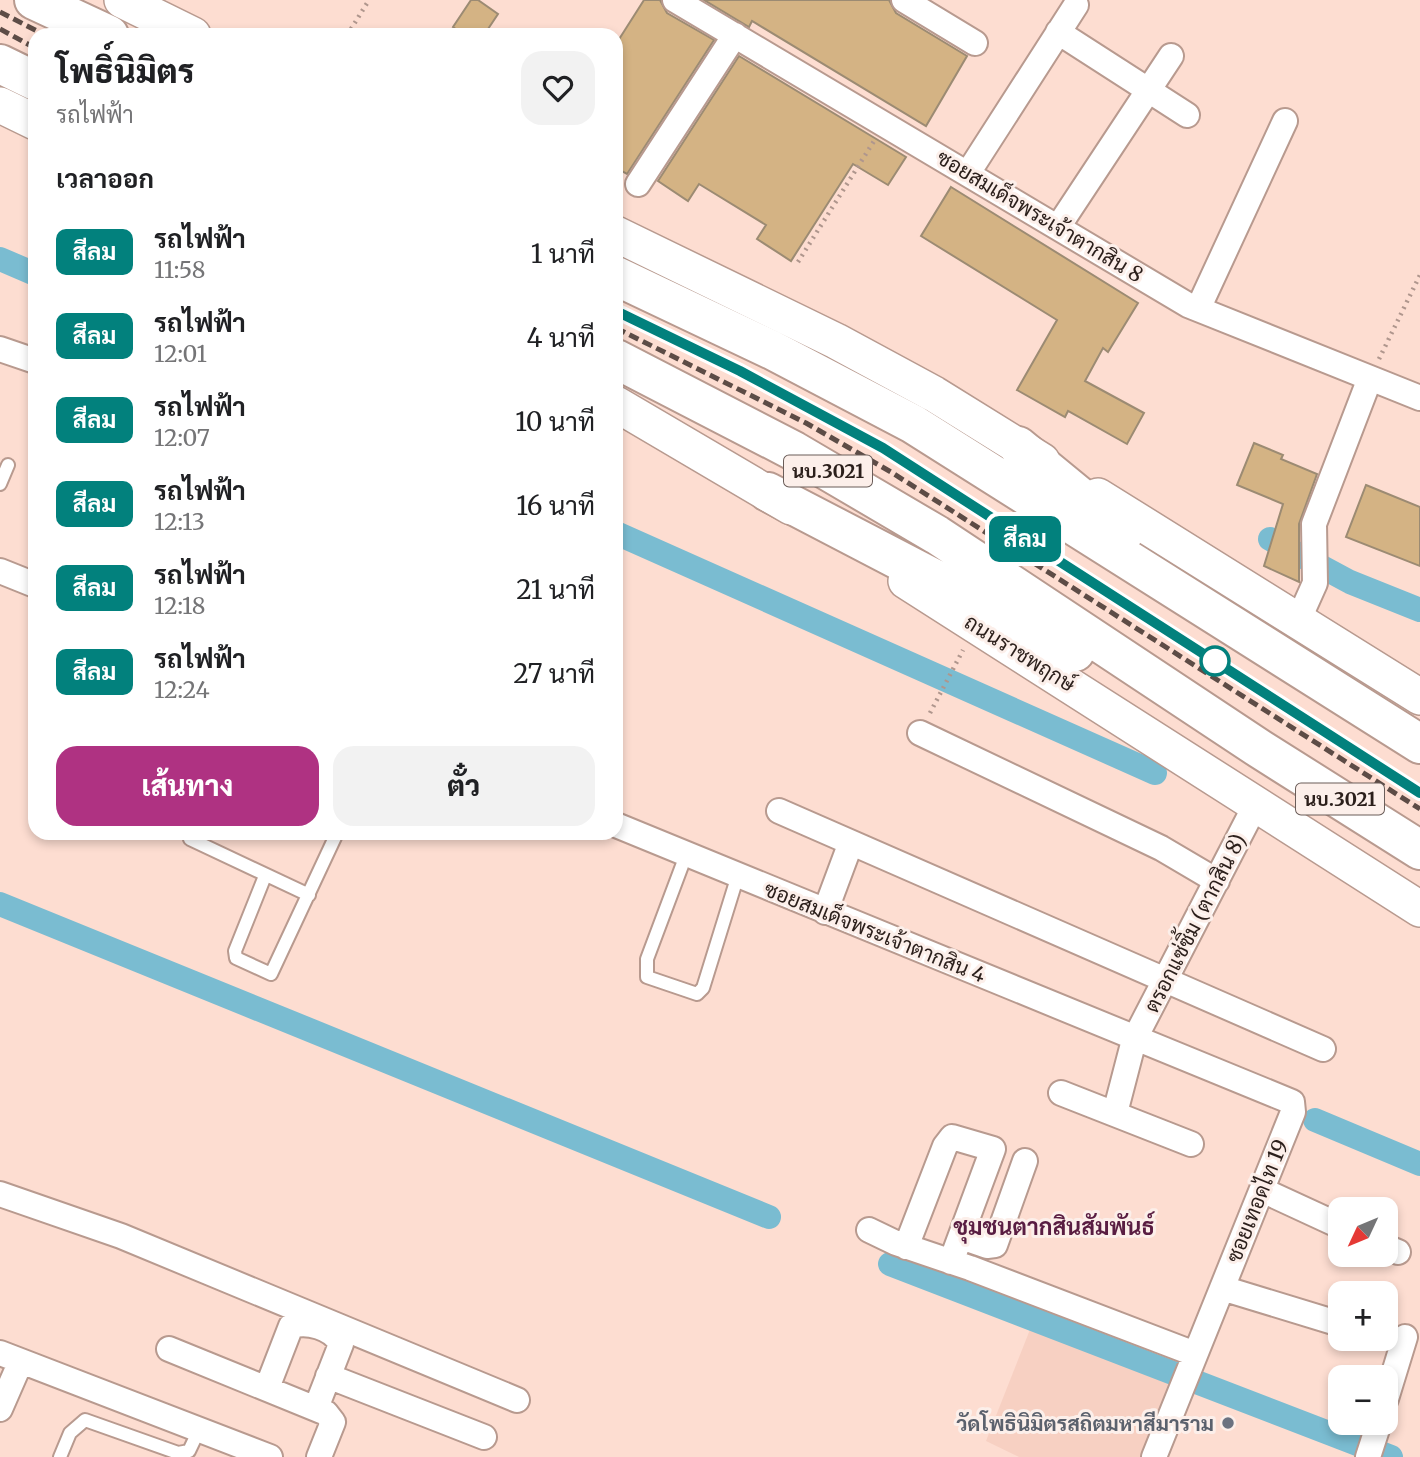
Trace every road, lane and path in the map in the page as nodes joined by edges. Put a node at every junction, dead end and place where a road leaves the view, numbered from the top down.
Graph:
1 (34, 0) edge
2 (122, 0) edge
3 (369, 0) edge
4 (675, 0) edge
5 (904, 0) edge
6 (1076, 5) dead end
7 (94, 28) edge
8 (179, 28) edge
9 (352, 28) edge
10 (1058, 32) junction
11 (735, 35) junction
12 (975, 43) dead end
13 (1171, 56) dead end
14 (0, 64) edge
15 (28, 78) edge
16 (1149, 90) junction
17 (0, 105) edge
18 (1187, 115) dead end
19 (28, 119) edge
20 (1285, 121) dead end
21 (885, 123) junction
22 (968, 173) junction
23 (638, 184) dead end
24 (1058, 227) junction
25 (623, 237) edge
26 (798, 262) dead end
27 (1420, 275) edge
28 (623, 279) edge
29 (1198, 309) junction
30 (0, 349) edge
31 (28, 359) edge
32 (623, 363) edge
33 (1370, 378) junction
34 (1420, 398) edge
35 (623, 408) edge
36 (1018, 446) junction
37 (8, 465) dead end
38 (0, 484) edge
39 (768, 492) junction
40 (0, 571) edge
41 (28, 583) edge
42 (1298, 621) junction
43 (1253, 639) junction
44 (964, 648) dead end
45 (942, 689) dead end
46 (1420, 698) edge
47 (920, 733) dead end
48 (1420, 744) edge
49 (1260, 749) junction
50 (1255, 806) junction
51 (779, 811) dead end
52 (623, 828) edge
53 (192, 840) edge
54 (334, 840) edge
55 (850, 845) junction
56 (1420, 850) edge
57 (686, 855) junction
58 (265, 876) junction
59 (738, 876) junction
60 (1217, 881) junction
61 (309, 895) junction
62 (1420, 909) edge
63 (825, 912) junction
64 (1164, 982) junction
65 (1134, 1040) junction
66 (1323, 1049) dead end
67 (1061, 1093) dead end
68 (1115, 1113) junction
69 (1191, 1144) dead end
70 (993, 1150) junction
71 (1262, 1190) junction
72 (0, 1194) edge
73 (1328, 1220) edge
74 (869, 1230) dead end
75 (961, 1237) junction
76 (906, 1247) junction
77 (951, 1262) junction
78 (1222, 1288) junction
79 (1328, 1320) edge
80 (1405, 1338) dead end
81 (169, 1349) dead end
82 (10, 1357) edge
83 (1193, 1359) junction
84 (1397, 1365) edge
85 (328, 1376) junction
86 (267, 1388) junction
87 (517, 1400) dead end
88 (316, 1408) junction
89 (0, 1409) edge
90 (201, 1428) junction
91 (484, 1437) dead end
92 (60, 1457) edge
93 (270, 1457) edge
94 (319, 1457) edge
95 (1154, 1457) edge

1 - 7 main road
2 - 8 main road
3 - 9 path
4 - 11 street, ซอยสมเด็จพระเจ้าตากสิน 8
5 - 12 street
6 - 10 street
10 - 16 street
10 - 22 street
11 - 21 street, ซอยสมเด็จพระเจ้าตากสิน 8
11 - 23 street
13 - 16 street
14 - 15 main road
16 - 18 street
16 - 24 street
17 - 19 main road
20 - 29 street
21 - 22 street, ซอยสมเด็จพระเจ้าตากสิน 8
21 - 26 path
22 - 24 street, ซอยสมเด็จพระเจ้าตากสิน 8
24 - 29 street, ซอยสมเด็จพระเจ้าตากสิน 8
25 - 36 main road
27 - 33 path
28 - 43 main road
29 - 33 street, ซอยสมเด็จพระเจ้าตากสิน 8
30 - 31 street
32 - 49 main road, นบ.3021
33 - 34 street, ซอยสมเด็จพระเจ้าตากสิน 8
33 - 42 street
35 - 39 main road, ถนนราชพฤกษ์ / นบ.3021
36 - 42 main road
36 - 43 main road
37 - 38 lane
39 - 49 main road
39 - 50 main road, ถนนราชพฤกษ์ / นบ.3021
40 - 41 street
42 - 46 main road
43 - 48 main road
44 - 45 path
47 - 60 street
49 - 56 main road, นบ.3021
50 - 60 street, ตรอกแซ่ซิ้ม (ตากสิน 8)
50 - 62 main road, ถนนราชพฤกษ์ / นบ.3021
51 - 55 street
52 - 57 street, ซอยสมเด็จพระเจ้าตากสิน 4
53 - 58 lane
54 - 61 lane
55 - 63 street
55 - 64 street
57 - 59 street, ซอยสมเด็จพระเจ้าตากสิน 4
57 - 59 lane
58 - 61 lane
58 - 61 lane
59 - 63 street, ซอยสมเด็จพระเจ้าตากสิน 4
60 - 64 street, ตรอกแซ่ซิ้ม (ตากสิน 8)
63 - 65 street, ซอยสมเด็จพระเจ้าตากสิน 4
64 - 65 street, ตรอกแซ่ซิ้ม (ตากสิน 8)
64 - 66 street
65 - 68 street, ตรอกแซ่ซิ้ม (ตากสิน 8)
65 - 71 street, ซอยเทอดไท 19
67 - 68 street
68 - 69 street
70 - 75 street
70 - 75 street
70 - 76 street
71 - 73 street
71 - 78 street, ซอยเทอดไท 19
72 - 87 street
74 - 76 street
75 - 77 street
76 - 77 street
77 - 83 street
78 - 79 street
78 - 83 street, ซอยเทอดไท 19
80 - 84 street
81 - 86 street
82 - 89 street
82 - 90 street
83 - 95 street, ซอยเทอดไท 19
85 - 86 street
85 - 88 street
85 - 91 street
86 - 88 street
88 - 94 street
90 - 92 lane
90 - 93 street

